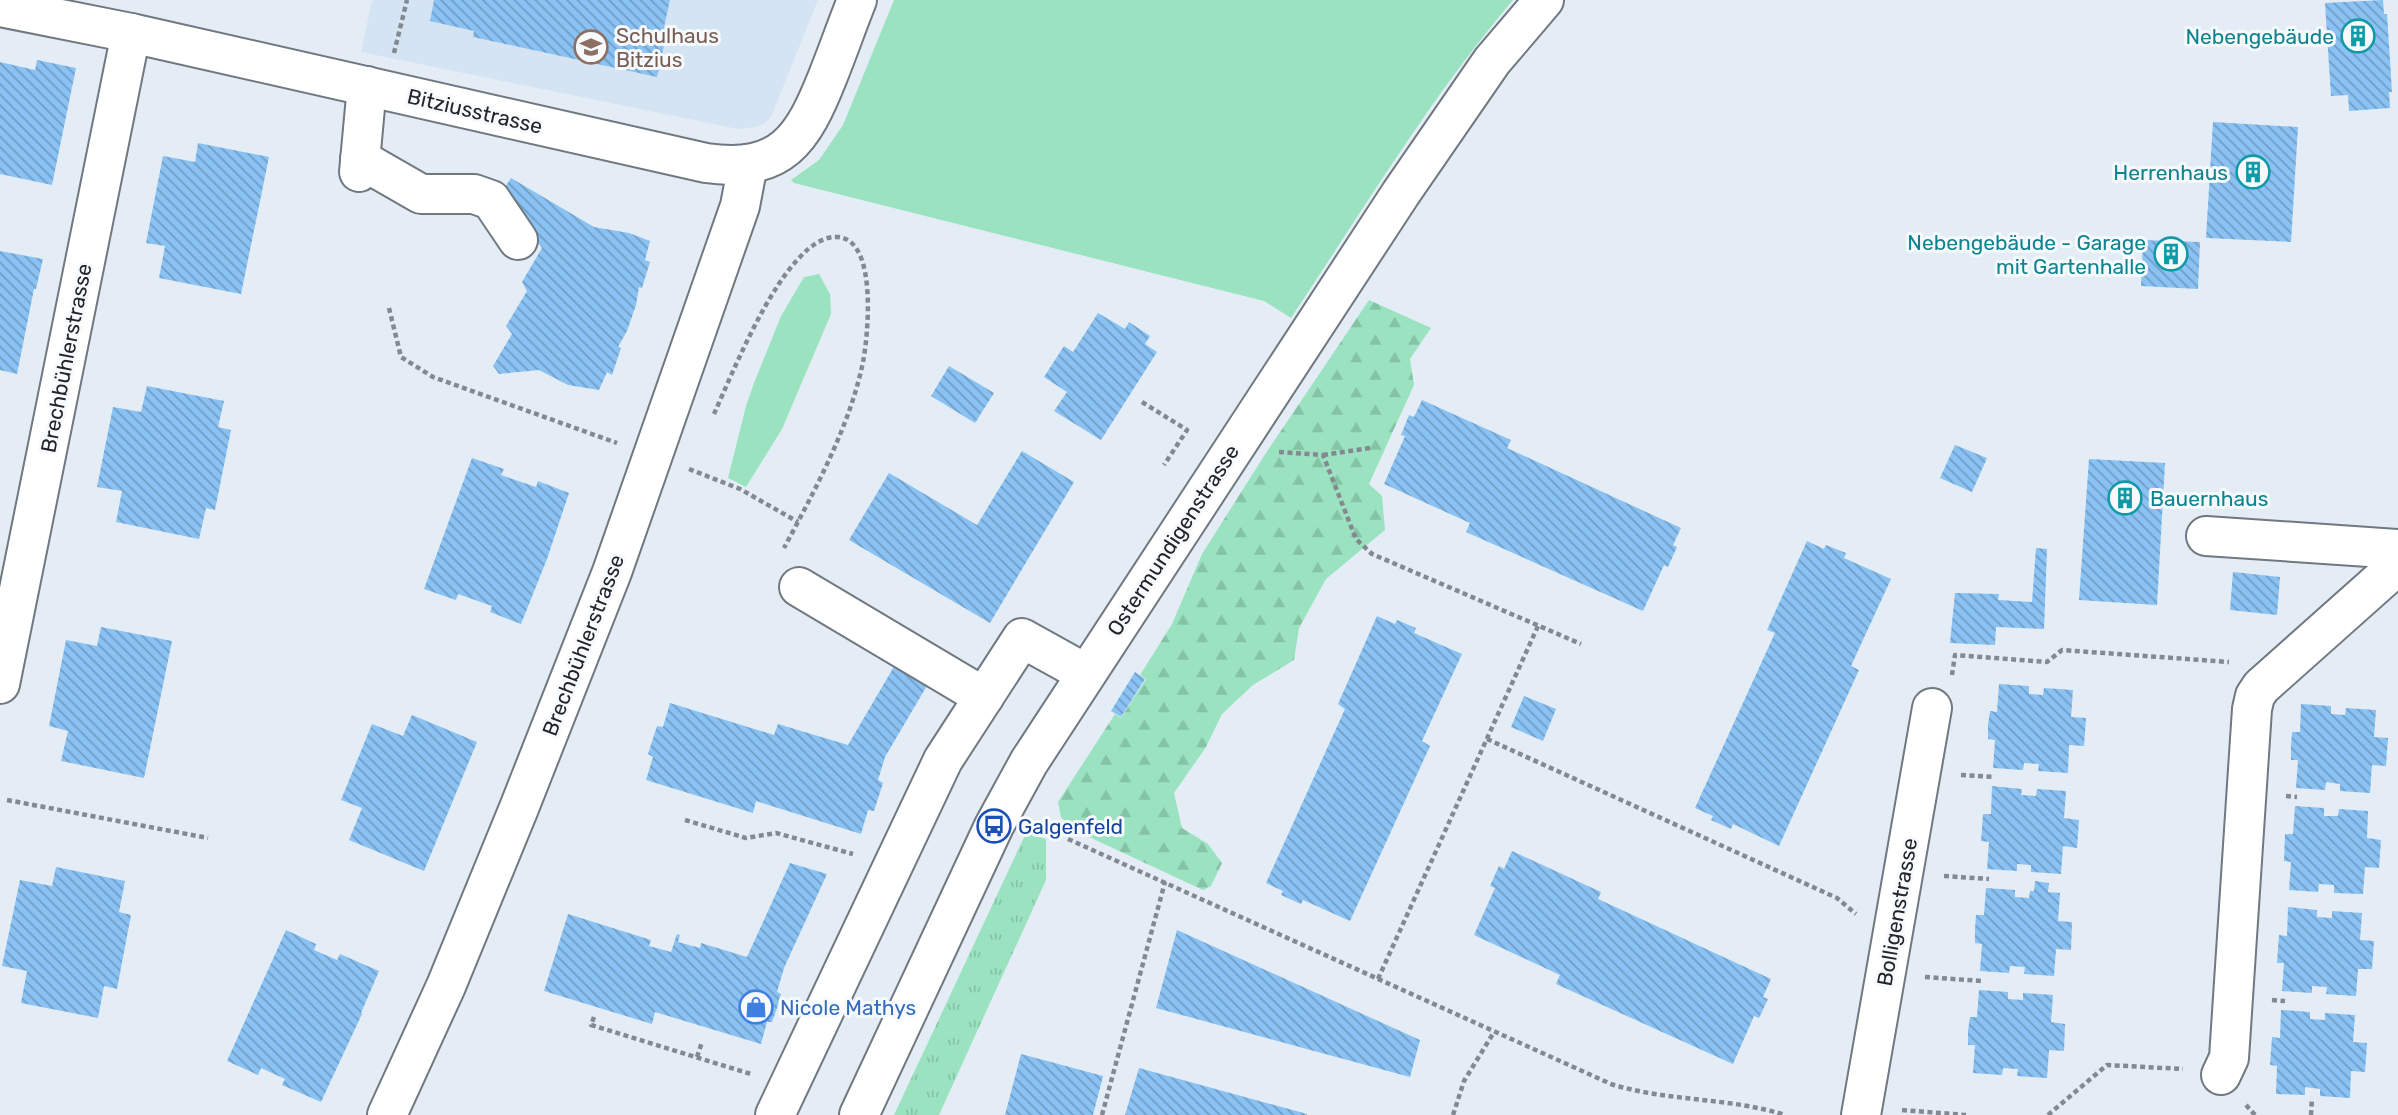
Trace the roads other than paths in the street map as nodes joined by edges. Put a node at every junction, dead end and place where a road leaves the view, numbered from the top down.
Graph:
1 (857, 0) edge
2 (1544, 0) edge
3 (0, 7) edge
4 (131, 33) junction
5 (379, 75) junction
6 (748, 164) junction
7 (518, 240) dead end
8 (2206, 536) dead end
9 (2398, 549) edge
10 (2398, 565) edge
11 (799, 587) road end
12 (1086, 673) junction
13 (0, 684) edge
14 (984, 697) junction
15 (1931, 715) road end
16 (2221, 1075) road end
17 (782, 1101) edge
18 (1862, 1111) edge
19 (387, 1115) edge
20 (859, 1115) edge

1 - 6 street, Bitziusstrasse
2 - 12 street, Ostermundigenstrasse
3 - 4 street, Bitziusstrasse
4 - 5 street, Bitziusstrasse
4 - 13 street, Brechbühlerstrasse
5 - 6 street, Bitziusstrasse
5 - 7 street
6 - 19 street, Brechbühlerstrasse
8 - 9 street
10 - 16 street
11 - 14 street
12 - 14 street
12 - 20 street, Ostermundigenstrasse
14 - 17 street
15 - 18 street, Bolligenstrasse

